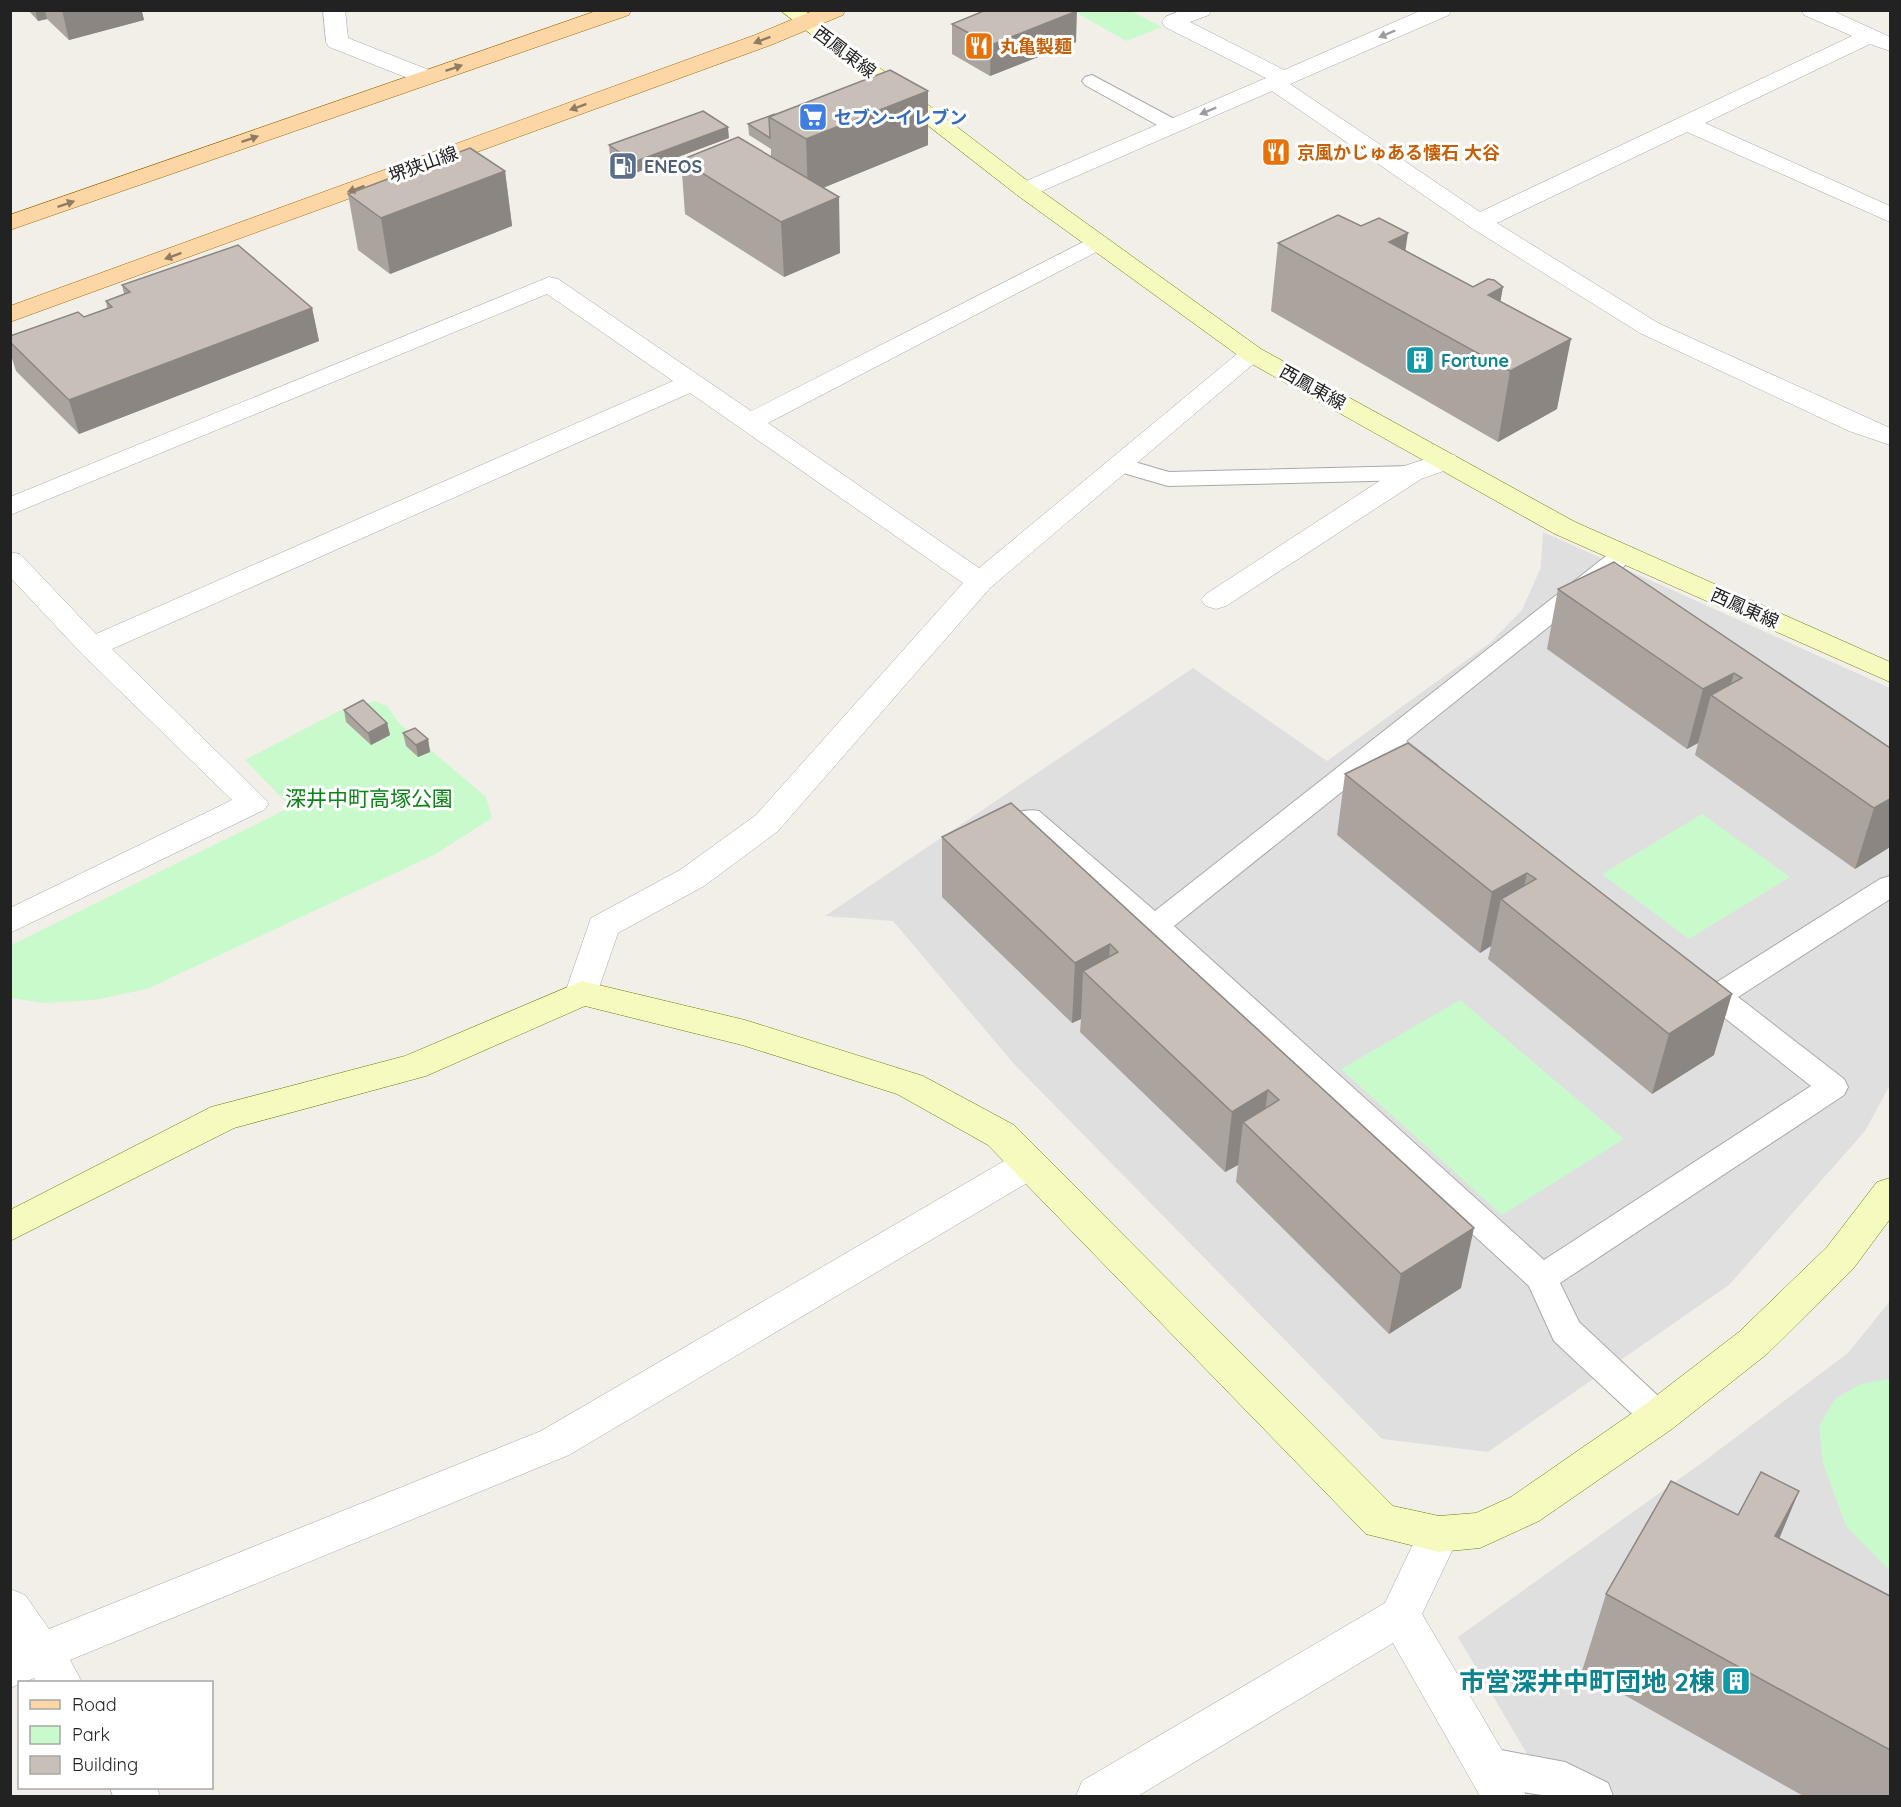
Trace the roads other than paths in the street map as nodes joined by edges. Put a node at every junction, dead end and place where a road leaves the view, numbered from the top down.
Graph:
1 (334, 10) edge
2 (621, 10) edge
3 (835, 10) edge
4 (1202, 10) edge
5 (1441, 10) edge
6 (1812, 10) edge
7 (798, 16) edge
8 (1869, 36) junction
9 (1890, 45) edge
10 (426, 77) junction
11 (1092, 81) dead end
12 (1278, 81) junction
13 (1687, 123) junction
14 (1173, 126) junction
15 (1025, 190) junction
16 (1890, 215) edge
17 (1479, 222) junction
18 (10, 223) edge
19 (1097, 242) junction
20 (10, 315) edge
21 (1252, 354) junction
22 (691, 383) junction
23 (749, 423) junction
24 (1890, 436) edge
25 (1445, 461) junction
26 (1121, 465) junction
27 (1411, 473) junction
28 (10, 507) edge
29 (1624, 554) junction
30 (10, 560) edge
31 (980, 582) junction
32 (1216, 600) dead end
33 (92, 647) junction
34 (1890, 673) edge
35 (1389, 741) junction
36 (1452, 790) edge
37 (991, 836) edge
38 (1890, 886) edge
39 (10, 922) edge
40 (1155, 927) junction
41 (1680, 967) edge
42 (582, 993) junction
43 (1717, 996) junction
44 (1029, 1164) junction
45 (1890, 1192) edge
46 (10, 1227) edge
47 (1542, 1278) junction
48 (1658, 1418) junction
49 (1439, 1534) junction
50 (10, 1608) edge
51 (1400, 1616) junction
52 (37, 1668) edge
53 (1494, 1781) edge
54 (1098, 1797) edge
55 (1594, 1797) edge

1 - 10 street
10 -> 2 main road
3 - 7 main road, 堺狭山線
4 - 12 street
5 -> 12 street
6 - 8 street
7 - 15 street, 西鳳東線
7 -> 20 main road, 堺狭山線
8 - 9 street
8 - 13 street
18 -> 10 main road
11 - 14 lane
12 -> 14 street
12 - 17 street
13 - 16 street
13 - 17 street
14 - 15 street
15 - 19 street, 西鳳東線
17 - 24 street
19 - 21 street, 西鳳東線
19 - 23 street
21 - 25 street, 西鳳東線
21 - 26 street
22 - 23 street
22 - 28 street
22 - 33 street
23 - 31 street
25 - 27 street
25 - 29 street, 西鳳東線
26 - 27 lane
26 - 31 street
27 - 32 street
29 - 34 street, 西鳳東線
29 - 35 lane
30 - 33 street
31 - 42 street
33 - 39 street
35 - 36 lane
35 - 40 lane
37 - 40 lane
38 - 43 lane
40 - 47 lane
41 - 43 lane
42 - 44 street
42 - 46 street
43 - 47 lane
44 - 49 street
44 - 52 street
45 - 48 street
47 - 48 lane
48 - 49 street
49 - 51 street
50 - 52 street
51 - 53 street
51 - 54 street
53 - 55 lane

